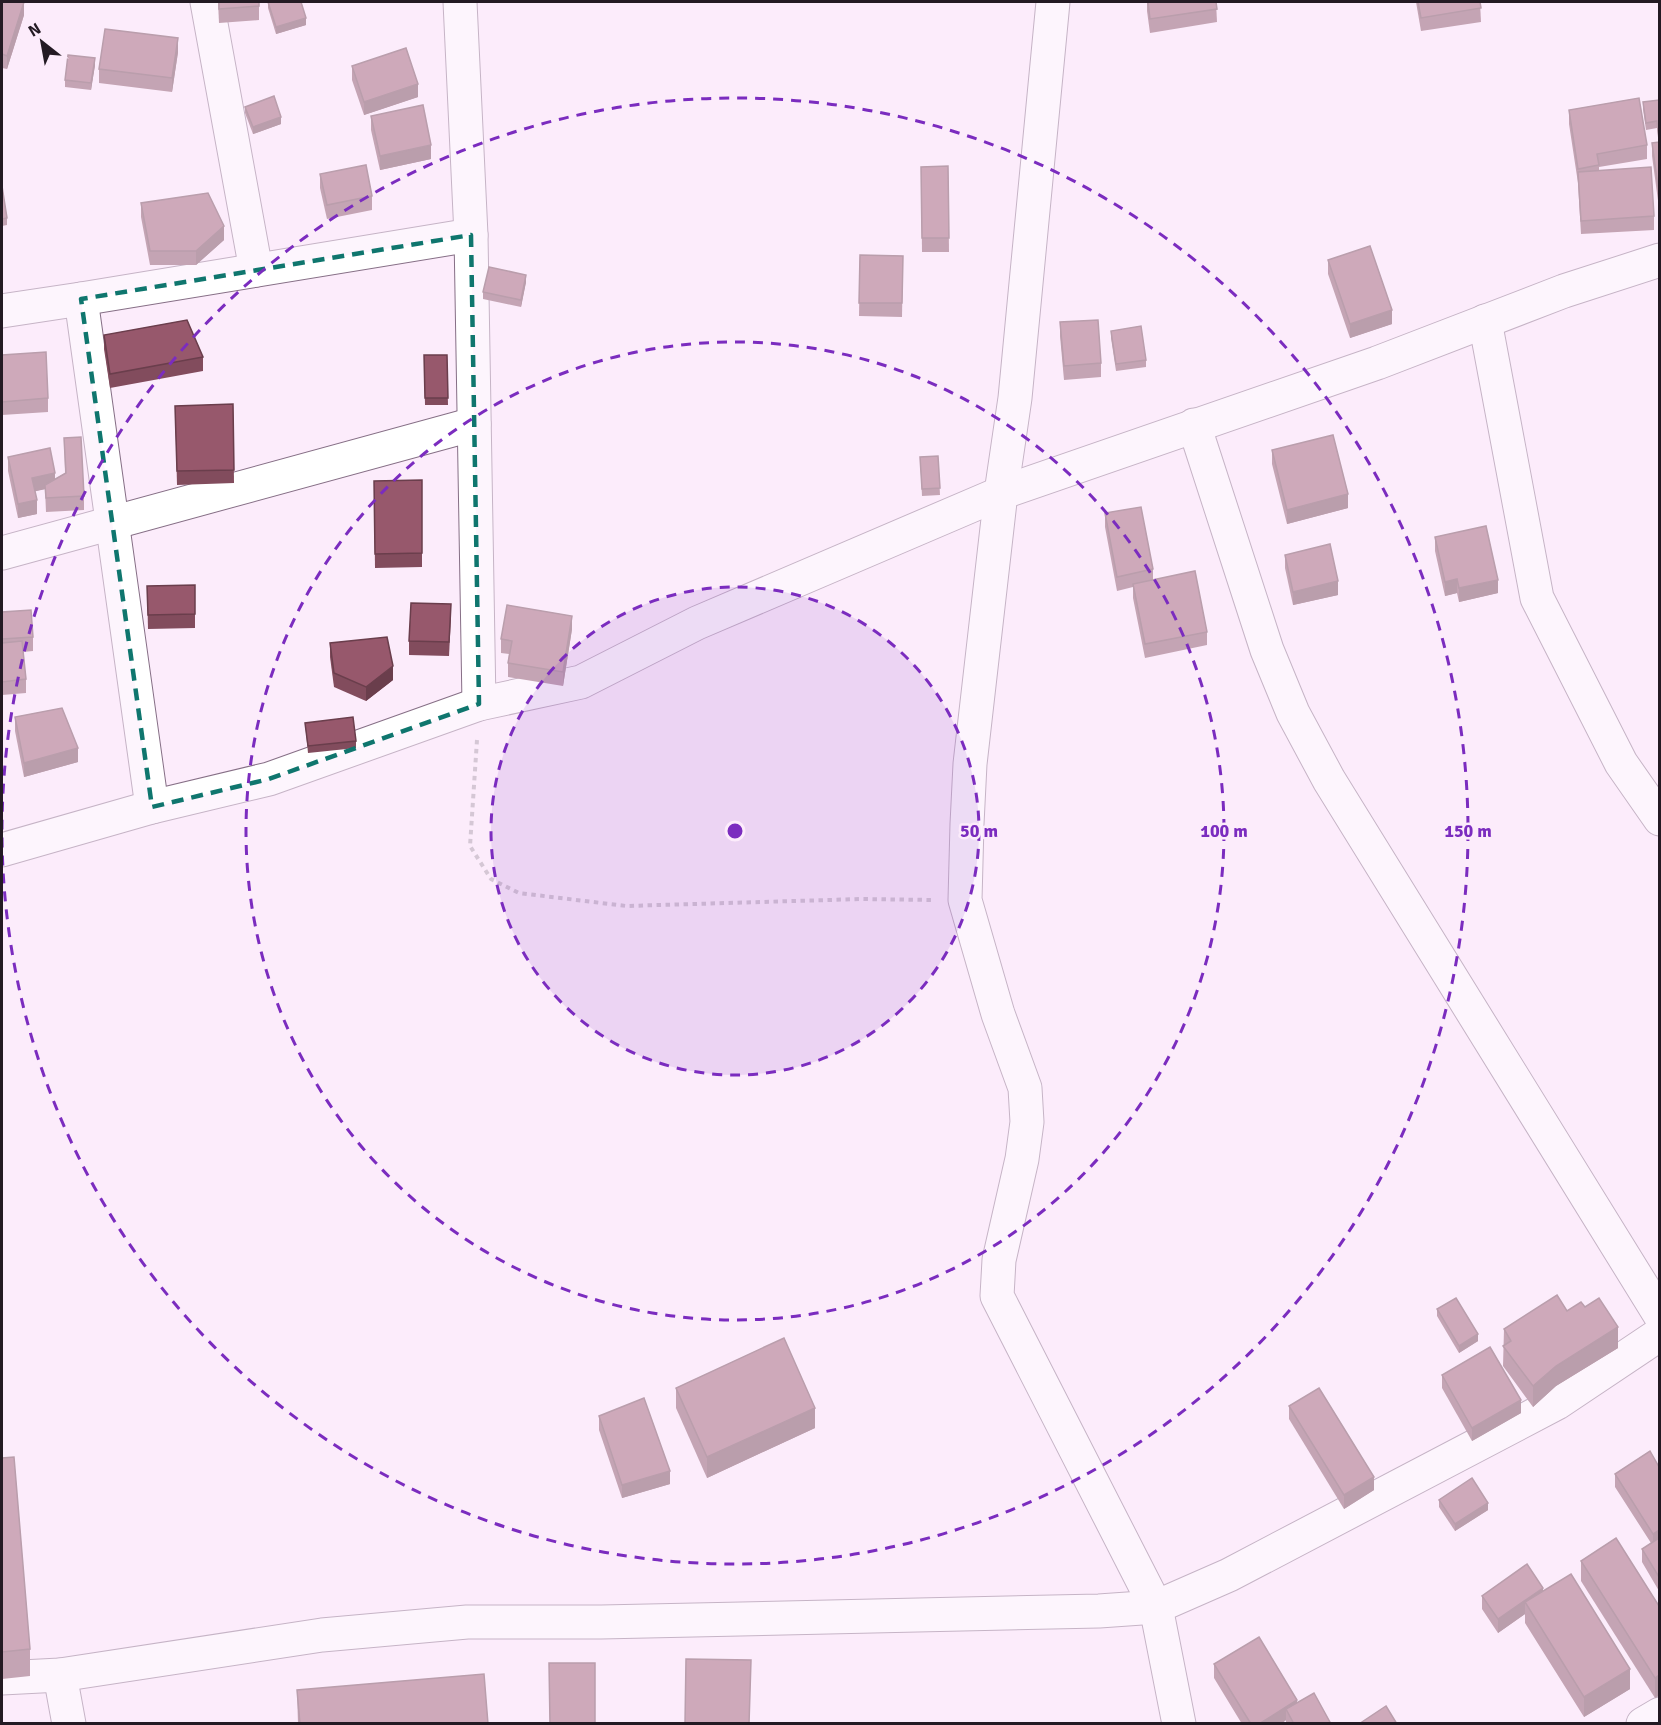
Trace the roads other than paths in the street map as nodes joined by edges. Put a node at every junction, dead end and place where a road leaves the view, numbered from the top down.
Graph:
1 (207, 2) edge
2 (460, 2) edge
3 (1053, 2) edge
4 (471, 235) junction
5 (1659, 260) edge
6 (256, 270) junction
7 (81, 299) junction
8 (2, 310) edge
9 (1485, 321) junction
10 (474, 424) junction
11 (1194, 425) junction
12 (1001, 493) junction
13 (112, 523) junction
14 (2, 553) edge
15 (480, 704) junction
16 (152, 807) junction
17 (1659, 819) edge
18 (2, 849) edge
19 (1659, 1315) edge
20 (1659, 1334) edge
21 (1156, 1607) junction
22 (60, 1675) junction
23 (2, 1678) edge
24 (1659, 1714) edge
25 (69, 1724) edge
26 (1179, 1724) edge
27 (1643, 1724) edge

1 - 6 street
2 - 4 street
3 - 12 street
4 - 6 street
4 - 10 street
5 - 9 street
6 - 7 street
7 - 8 street
7 - 13 street
9 - 11 street
9 - 17 street
10 - 13 street
10 - 15 street
11 - 12 street
11 - 19 street
12 - 15 street
12 - 21 street
13 - 14 street
13 - 16 street
15 - 16 street
16 - 18 street
20 - 21 street
21 - 22 street
21 - 26 street
22 - 23 street
22 - 25 street
24 - 27 street

